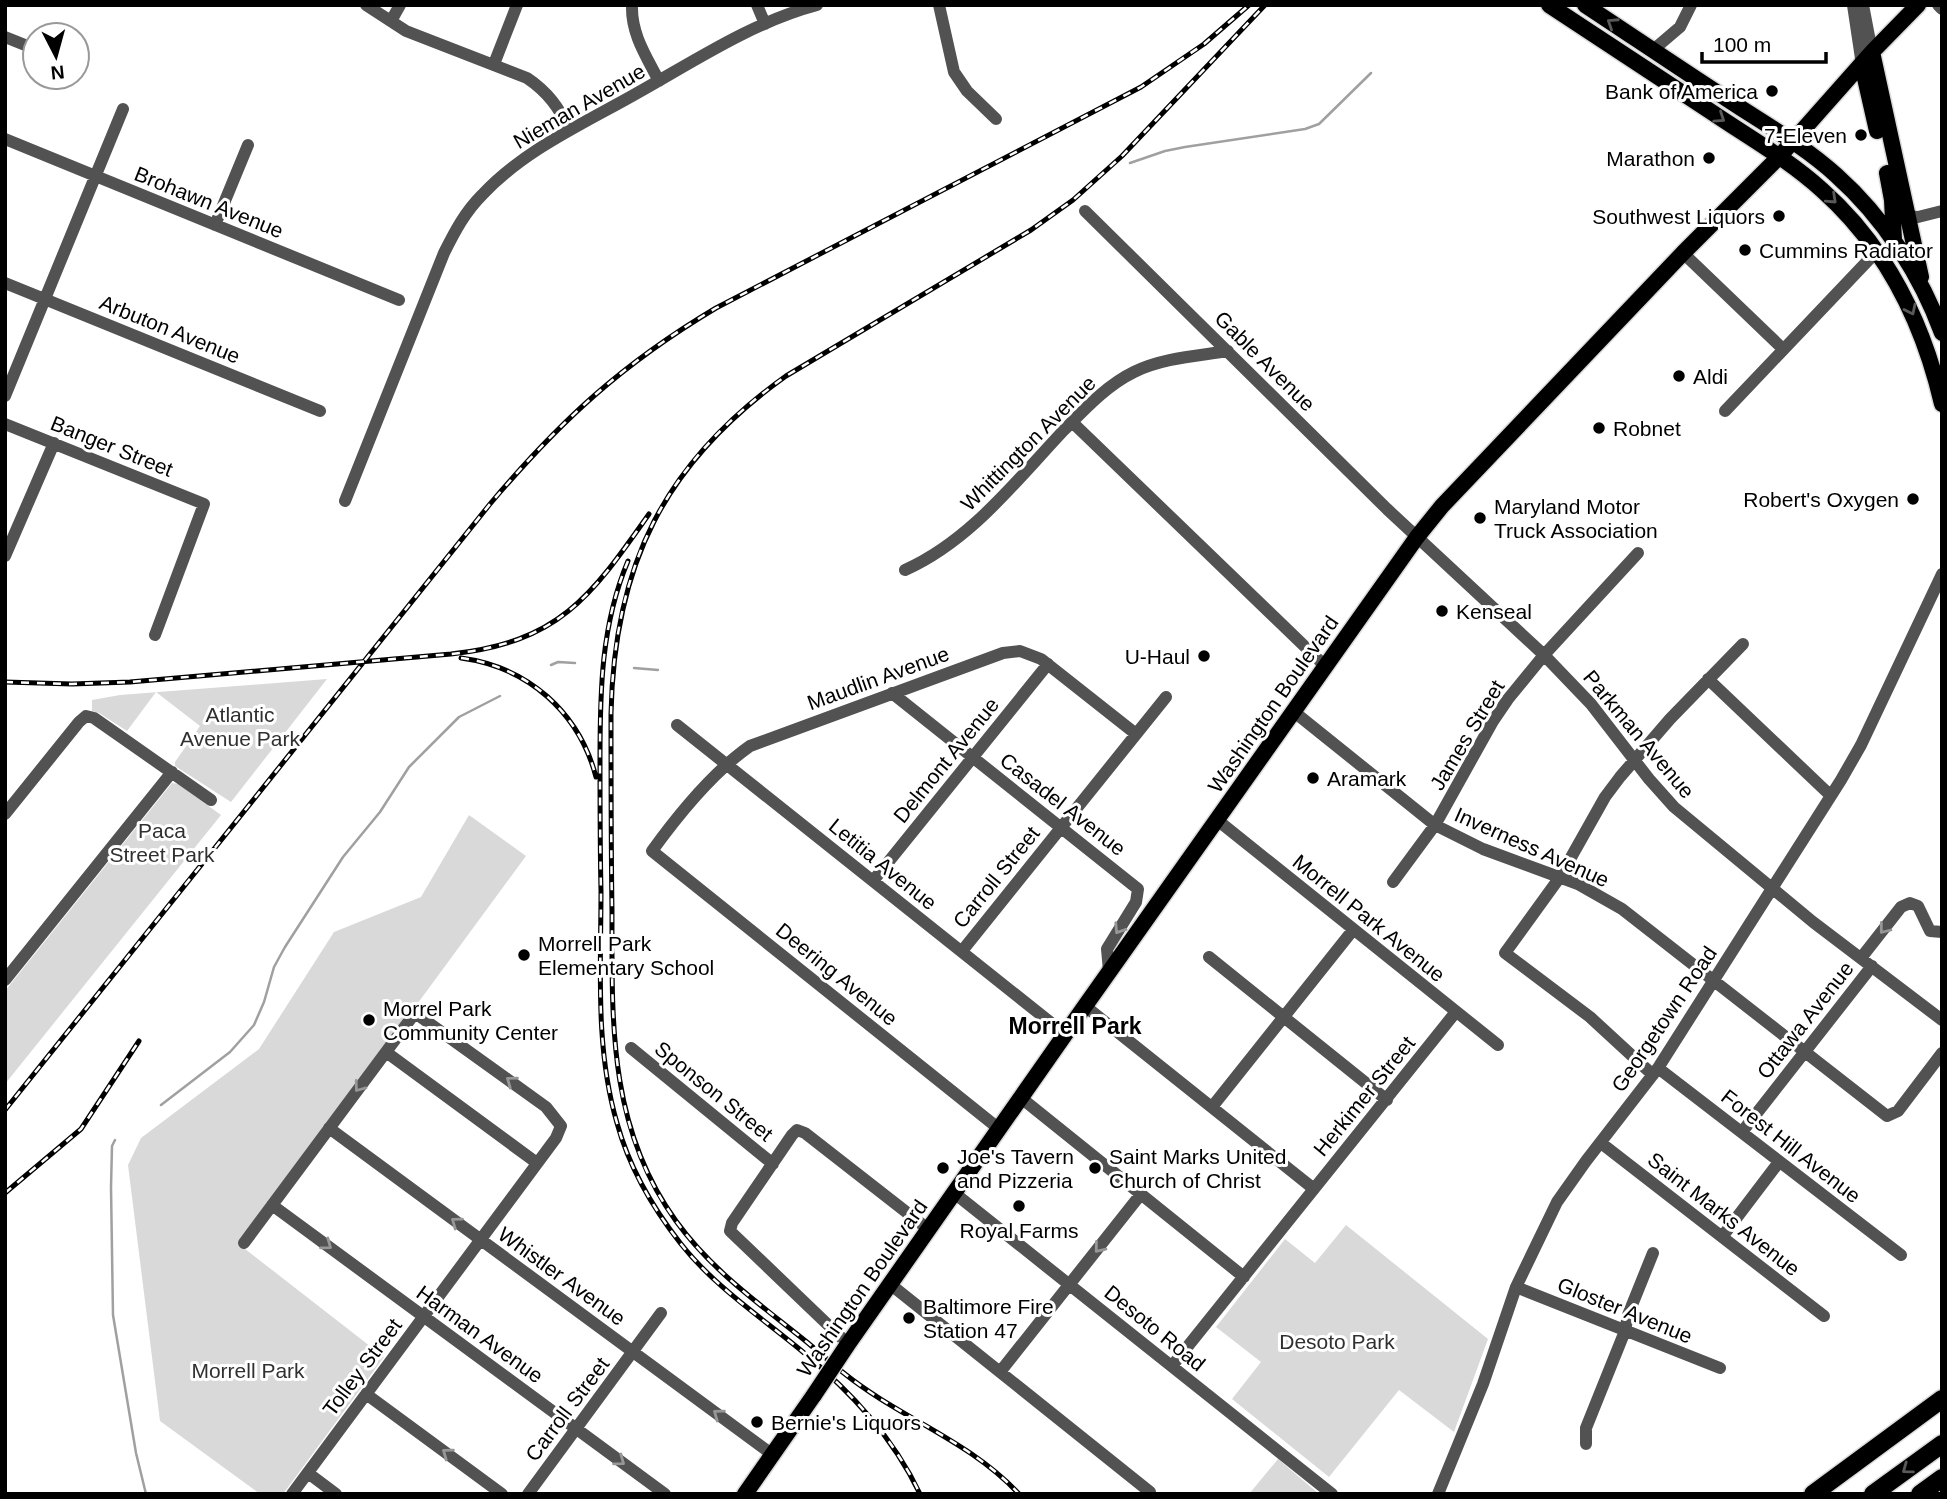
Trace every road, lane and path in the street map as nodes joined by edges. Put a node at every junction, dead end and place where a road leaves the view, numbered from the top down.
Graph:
1 (366, 5) edge
2 (400, 5) edge
3 (517, 5) edge
4 (632, 5) edge
5 (757, 5) edge
6 (817, 5) edge
7 (939, 5) edge
8 (1549, 5) edge
9 (1585, 5) edge
10 (1691, 5) edge
11 (1853, 5) edge
12 (1863, 5) edge
13 (1918, 5) edge
14 (1938, 5) edge
15 (1942, 9) edge
16 (391, 21) junction
17 (765, 24) junction
18 (1653, 50) junction
19 (1867, 58) junction
20 (494, 64) junction
21 (659, 81) junction
22 (123, 109) dead end
23 (996, 119) dead end
24 (570, 130) junction
25 (5, 139) edge
26 (1792, 142) junction
27 (248, 145) dead end
28 (1779, 157) junction
29 (96, 176) junction
30 (1942, 211) edge
31 (1085, 212) dead end
32 (1900, 216) junction
33 (215, 225) junction
34 (1894, 240) junction
35 (1877, 251) junction
36 (1683, 253) junction
37 (5, 283) edge
38 (1924, 293) junction
39 (45, 299) junction
40 (399, 300) dead end
41 (1942, 332) edge
42 (1783, 349) junction
43 (1227, 351) junction
44 (5, 396) edge
45 (1942, 404) edge
46 (320, 411) dead end
47 (1725, 411) dead end
48 (1072, 422) junction
49 (5, 424) edge
50 (54, 443) junction
51 (345, 501) dead end
52 (1417, 537) junction
53 (1638, 553) dead end
54 (5, 556) edge
55 (905, 570) dead end
56 (1942, 574) edge
57 (155, 635) dead end
58 (1743, 644) dead end
59 (1544, 655) junction
60 (1048, 664) junction
61 (1325, 666) junction
62 (1708, 679) junction
63 (892, 693) junction
64 (1166, 697) dead end
65 (1293, 711) junction
66 (677, 724) dead end
67 (1136, 734) junction
68 (972, 757) junction
69 (1634, 759) junction
70 (728, 765) junction
71 (172, 772) junction
72 (1830, 795) junction
73 (211, 800) dead end
74 (5, 814) edge
75 (1216, 819) junction
76 (1436, 825) junction
77 (1061, 828) junction
78 (652, 851) joint
79 (1560, 877) junction
80 (873, 881) junction
81 (1393, 882) dead end
82 (1771, 888) junction
83 (1353, 930) junction
84 (1940, 932) edge
85 (962, 951) junction
86 (1209, 957) dead end
87 (1866, 962) junction
88 (1109, 971) junction
89 (5, 980) edge
90 (1713, 982) junction
91 (1085, 1006) junction
92 (1455, 1013) junction
93 (1284, 1017) junction
94 (1942, 1020) edge
95 (1065, 1034) junction
96 (1498, 1045) dead end
97 (631, 1048) dead end
98 (386, 1052) junction
99 (1804, 1052) junction
100 (1942, 1053) edge
101 (1655, 1072) junction
102 (1020, 1097) junction
103 (1387, 1100) junction
104 (1212, 1107) junction
105 (329, 1128) junction
106 (998, 1128) junction
107 (1742, 1132) junction
108 (1601, 1143) junction
109 (1779, 1162) junction
110 (537, 1163) junction
111 (773, 1164) junction
112 (1314, 1188) junction
113 (953, 1192) junction
114 (1141, 1195) junction
115 (272, 1205) junction
116 (928, 1229) junction
117 (1722, 1237) junction
118 (480, 1240) junction
119 (244, 1244) dead end
120 (1653, 1253) dead end
121 (1901, 1255) dead end
122 (1244, 1277) junction
123 (890, 1284) junction
124 (1069, 1284) junction
125 (1516, 1287) junction
126 (661, 1313) dead end
127 (1824, 1316) dead end
128 (423, 1317) junction
129 (1625, 1331) junction
130 (847, 1345) junction
131 (633, 1352) junction
132 (1172, 1366) junction
133 (1720, 1368) dead end
134 (1000, 1372) junction
135 (366, 1394) junction
136 (1942, 1399) edge
137 (1942, 1409) edge
138 (576, 1429) junction
139 (1586, 1444) dead end
140 (1942, 1444) edge
141 (773, 1455) junction
142 (308, 1473) junction
143 (1942, 1478) edge
144 (1150, 1492) edge
145 (292, 1494) edge
146 (336, 1494) edge
147 (502, 1494) edge
148 (528, 1494) edge
149 (664, 1494) edge
150 (745, 1494) edge
151 (1332, 1494) edge
152 (1438, 1494) edge
153 (1814, 1494) edge
154 (1873, 1494) edge
155 (1920, 1494) edge

1 - 16 street
2 - 16 street
3 - 20 street
4 - 21 street
5 - 17 street
6 - 17 street, Nieman Avenue
7 - 23 street
8 -> 28 main road
18 -> 9 main road
10 - 18 street
11 - 19 street
12 - 19 street
13 - 19 main road, Washington Boulevard
14 - 15 street
16 - 20 street
17 - 21 street, Nieman Avenue
18 - 26 main road
19 - 26 main road, Washington Boulevard
19 - 32 main road
20 - 24 street
21 - 24 street, Nieman Avenue
22 - 29 street
24 - 51 street, Nieman Avenue
25 - 29 street, Brohawn Avenue
26 - 28 main road, Washington Boulevard
26 - 34 main road
27 - 33 street
28 -> 35 main road
28 - 36 main road, Washington Boulevard
29 - 33 street, Brohawn Avenue
29 - 39 street
30 - 32 street
31 - 43 street, Gable Avenue
32 - 34 main road
32 - 38 main road
33 - 40 street, Brohawn Avenue
34 - 35 main road
34 - 38 main road
35 - 42 street
35 -> 45 main road
36 - 42 street
36 - 52 main road, Washington Boulevard
37 - 39 street, Arbuton Avenue
38 - 41 main road
39 - 44 street
39 - 46 street, Arbuton Avenue
42 - 47 street
43 - 48 street, Whittington Avenue
43 - 52 street, Gable Avenue
48 - 55 street, Whittington Avenue
48 - 61 street
49 - 50 street, Banger Street
50 - 54 street
50 - 57 street, Banger Street
52 - 59 street, Parkman Avenue
52 - 61 main road, Washington Boulevard
53 - 59 street, James Street
56 - 72 street, Georgetown Road
58 - 62 street
59 - 69 street, Parkman Avenue
59 - 76 street, James Street
60 - 63 street, Maudlin Avenue
60 - 67 street, Maudlin Avenue
60 - 68 street, Delmont Avenue
61 - 65 main road, Washington Boulevard
62 - 69 street
62 - 72 street
63 - 68 street, Casadel Avenue
63 - 70 street, Maudlin Avenue
64 - 67 street, Carroll Street
65 - 75 main road, Washington Boulevard
65 - 76 street, Inverness Avenue
66 - 70 street, Letitia Avenue
67 - 77 street, Carroll Street
68 - 77 street, Casadel Avenue
68 - 80 street, Delmont Avenue
69 - 79 street
69 - 82 street, Parkman Avenue
70 - 78 street, Maudlin Avenue
70 - 80 street, Letitia Avenue
71 - 73 street
71 - 74 street
71 - 89 street
72 - 82 street, Georgetown Road
75 - 83 street, Morrell Park Avenue
75 - 88 main road, Washington Boulevard
76 - 79 street, Inverness Avenue
76 - 81 street, James Street
77 - 85 street, Carroll Street
77 -> 88 street, Casadel Avenue
78 - 106 street, Deering Avenue
79 - 90 street, Inverness Avenue
79 - 101 street, Forest Hill Avenue
80 - 85 street, Letitia Avenue
82 - 87 street, Parkman Avenue
82 - 90 street, Georgetown Road
83 - 92 street, Morrell Park Avenue
83 - 93 street
84 -> 87 street, Ottawa Avenue
85 - 95 street, Letitia Avenue
86 - 93 street
87 - 94 street, Parkman Avenue
87 - 99 street, Ottawa Avenue
88 - 91 main road, Washington Boulevard
90 - 99 street, Inverness Avenue
90 - 101 street, Georgetown Road
91 - 95 main road, Washington Boulevard
91 - 104 street
92 - 96 street, Morrell Park Avenue
92 - 103 street, Herkimer Street
93 - 103 street
93 - 104 street
95 - 102 main road, Washington Boulevard
97 - 111 street, Sponson Street
98 -> 105 street
98 - 110 street
110 -> 98 street, Tolley Street
99 - 100 street, Inverness Avenue
99 - 107 street, Ottawa Avenue
101 - 107 street, Forest Hill Avenue
101 - 108 street, Georgetown Road
102 - 106 main road, Washington Boulevard
102 - 114 street
103 - 112 street, Herkimer Street
104 - 112 street
105 - 115 street
118 -> 105 street, Whistler Avenue
106 - 113 main road, Washington Boulevard
107 - 109 street, Forest Hill Avenue
108 - 117 street, Saint Marks Avenue
108 - 125 street, Georgetown Road
109 - 117 street
109 - 121 street, Forest Hill Avenue
110 - 118 street, Tolley Street
111 - 116 street
111 - 130 street
112 - 122 street, Herkimer Street
113 - 116 main road, Washington Boulevard
113 - 124 street, Desoto Road
114 - 122 street
114 -> 124 street
115 - 119 street
115 -> 128 street, Harman Avenue
116 - 123 main road, Washington Boulevard
117 - 127 street, Saint Marks Avenue
118 - 128 street, Tolley Street
118 - 131 street, Whistler Avenue
120 - 129 street
122 - 132 street, Herkimer Street
123 - 130 main road, Washington Boulevard
123 - 134 street
124 - 132 street, Desoto Road
124 - 134 street
125 - 129 street, Gloster Avenue
125 - 152 street, Georgetown Road
126 - 131 street, Carroll Street
128 - 135 street, Tolley Street
128 - 138 street, Harman Avenue
129 - 133 street, Gloster Avenue
129 - 139 street
130 - 141 main road, Washington Boulevard, bridge
131 - 138 street, Carroll Street
141 -> 131 street, Whistler Avenue
132 - 151 street, Desoto Road
134 - 144 street
135 - 142 street, Tolley Street
147 -> 135 street
136 - 153 highway
137 - 153 highway
138 - 148 street, Carroll Street
138 -> 149 street, Harman Avenue
140 -> 154 highway
141 - 150 main road, Washington Boulevard
142 - 145 street, Tolley Street
142 - 146 street
143 - 155 highway

